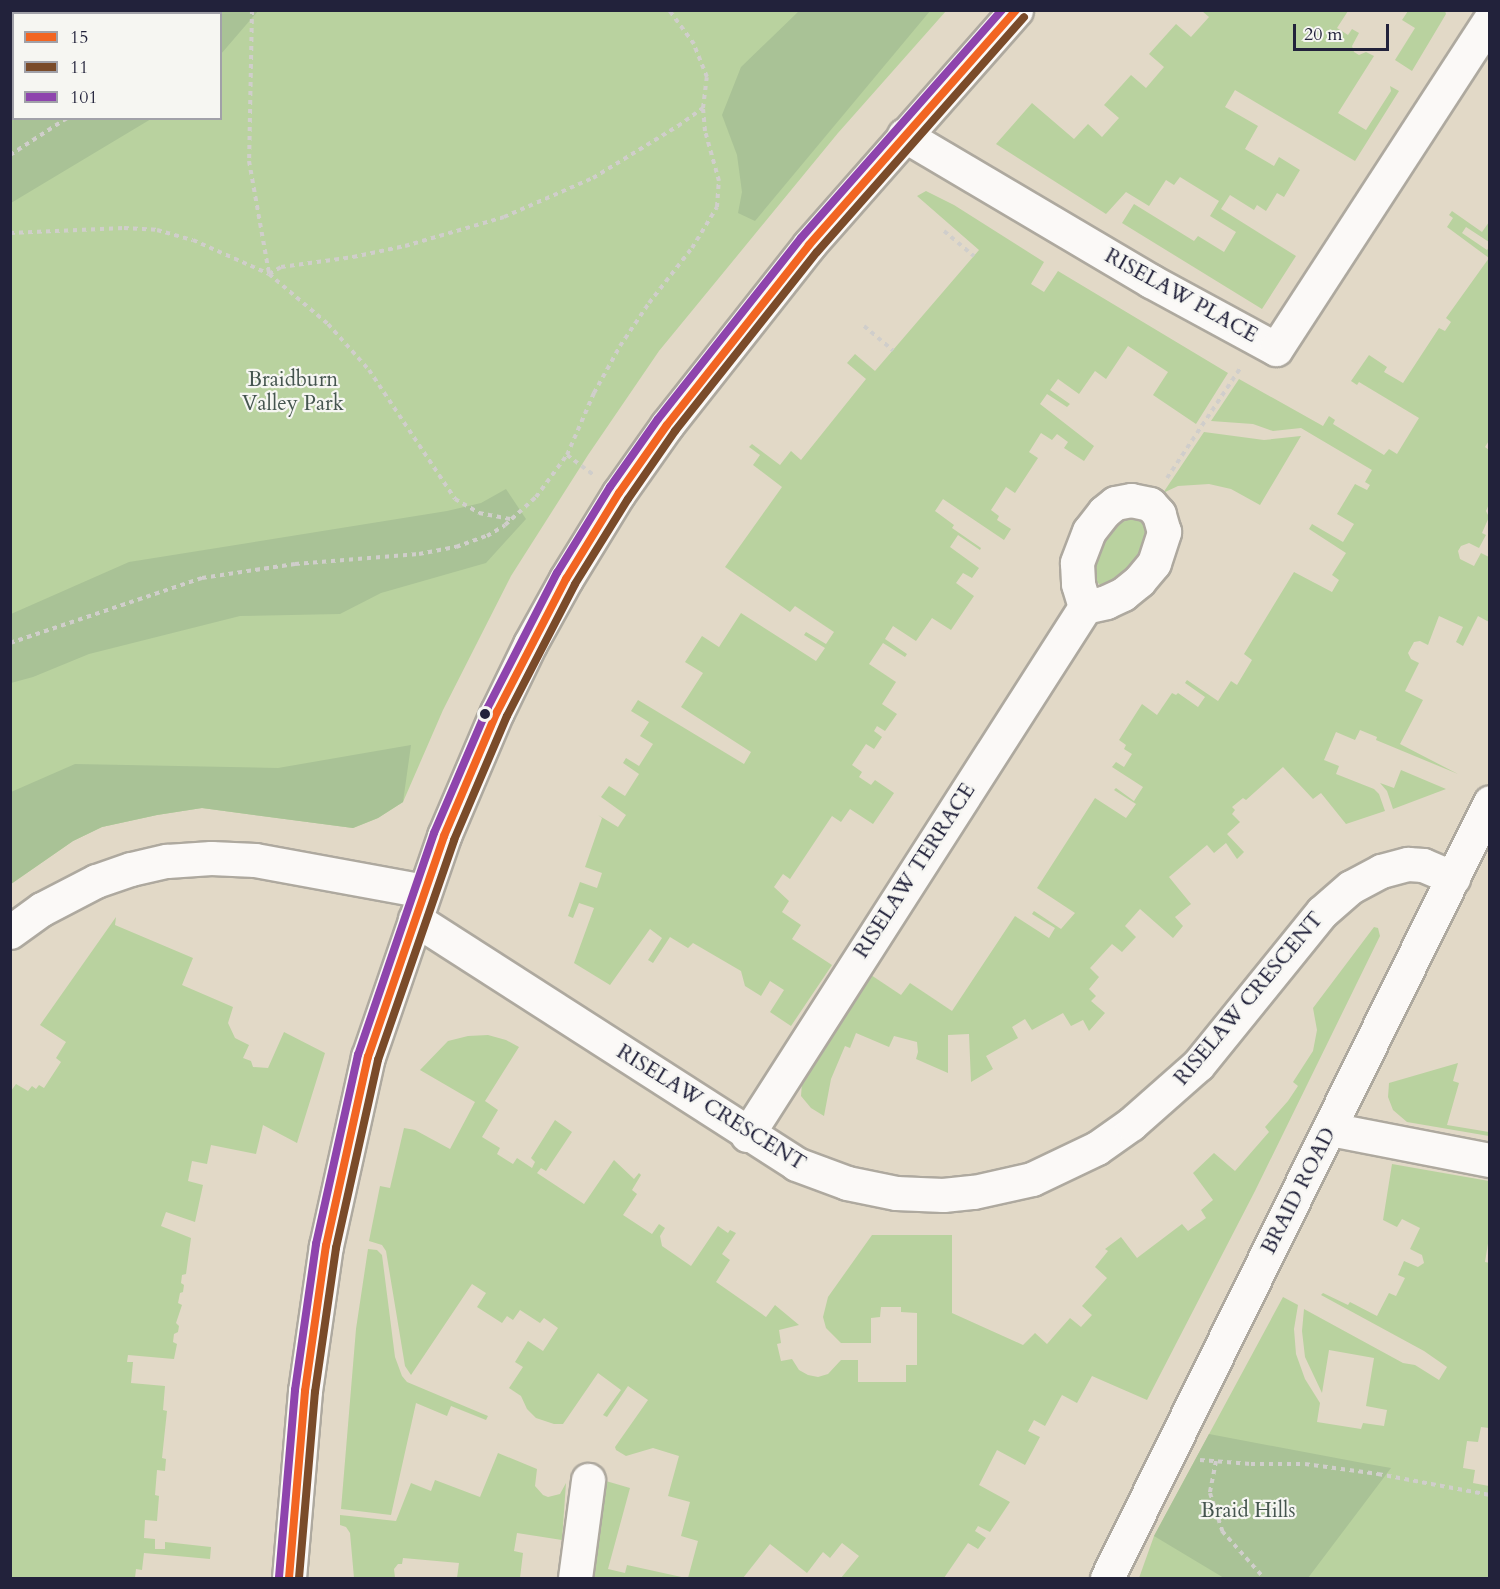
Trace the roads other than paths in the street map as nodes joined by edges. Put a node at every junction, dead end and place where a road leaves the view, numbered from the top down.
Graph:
1 (1016, 10) edge
2 (1490, 20) edge
3 (904, 135) junction
4 (1085, 607) junction
5 (1490, 802) edge
6 (1453, 878) junction
7 (419, 905) junction
8 (10, 932) edge
9 (1330, 1129) junction
10 (747, 1135) junction
11 (1490, 1160) edge
12 (588, 1480) dead end
13 (289, 1578) edge
14 (575, 1578) edge
15 (1107, 1578) edge

1 - 3 street
2 - 3 street, RISELAW PLACE
3 - 7 street
4 - 4 street
4 - 10 street, RISELAW TERRACE
5 - 6 street, BRAID ROAD
6 - 9 street, BRAID ROAD
6 - 10 street, RISELAW CRESCENT
7 - 8 street
7 - 10 street, RISELAW CRESCENT
7 - 13 street
9 - 11 street
9 - 15 street, BRAID ROAD
12 - 14 street

